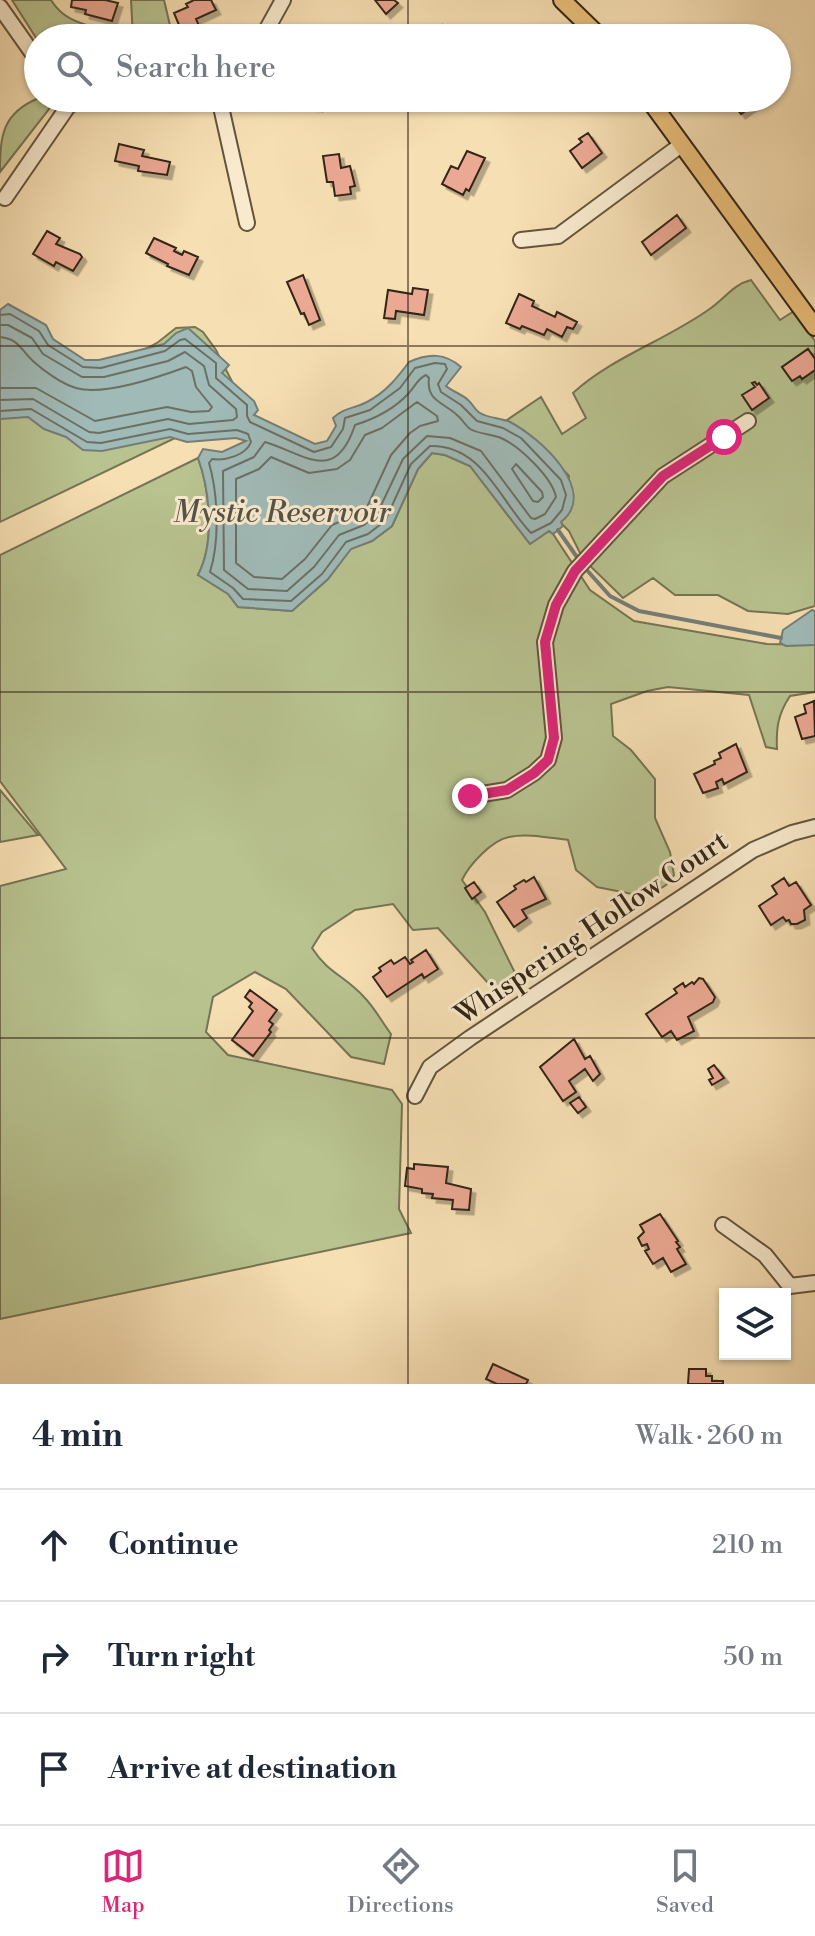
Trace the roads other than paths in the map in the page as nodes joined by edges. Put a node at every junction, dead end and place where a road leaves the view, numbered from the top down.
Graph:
1 (283, 0) edge
2 (562, 0) edge
3 (0, 7) edge
4 (270, 24) edge
5 (587, 24) edge
6 (24, 41) edge
7 (60, 112) edge
8 (222, 112) edge
9 (658, 112) edge
10 (681, 145) junction
11 (5, 198) dead end
12 (247, 223) dead end
13 (521, 240) dead end
14 (815, 327) edge
15 (748, 421) dead end
16 (470, 796) dead end
17 (815, 827) edge
18 (415, 1096) dead end
19 (723, 1225) dead end
20 (815, 1283) edge

1 - 4 street
2 - 5 main road
3 - 6 street
7 - 11 street
8 - 12 street
9 - 10 main road
10 - 13 street
10 - 14 main road
15 - 16 street
17 - 18 street, Whispering Hollow Court
19 - 20 street

